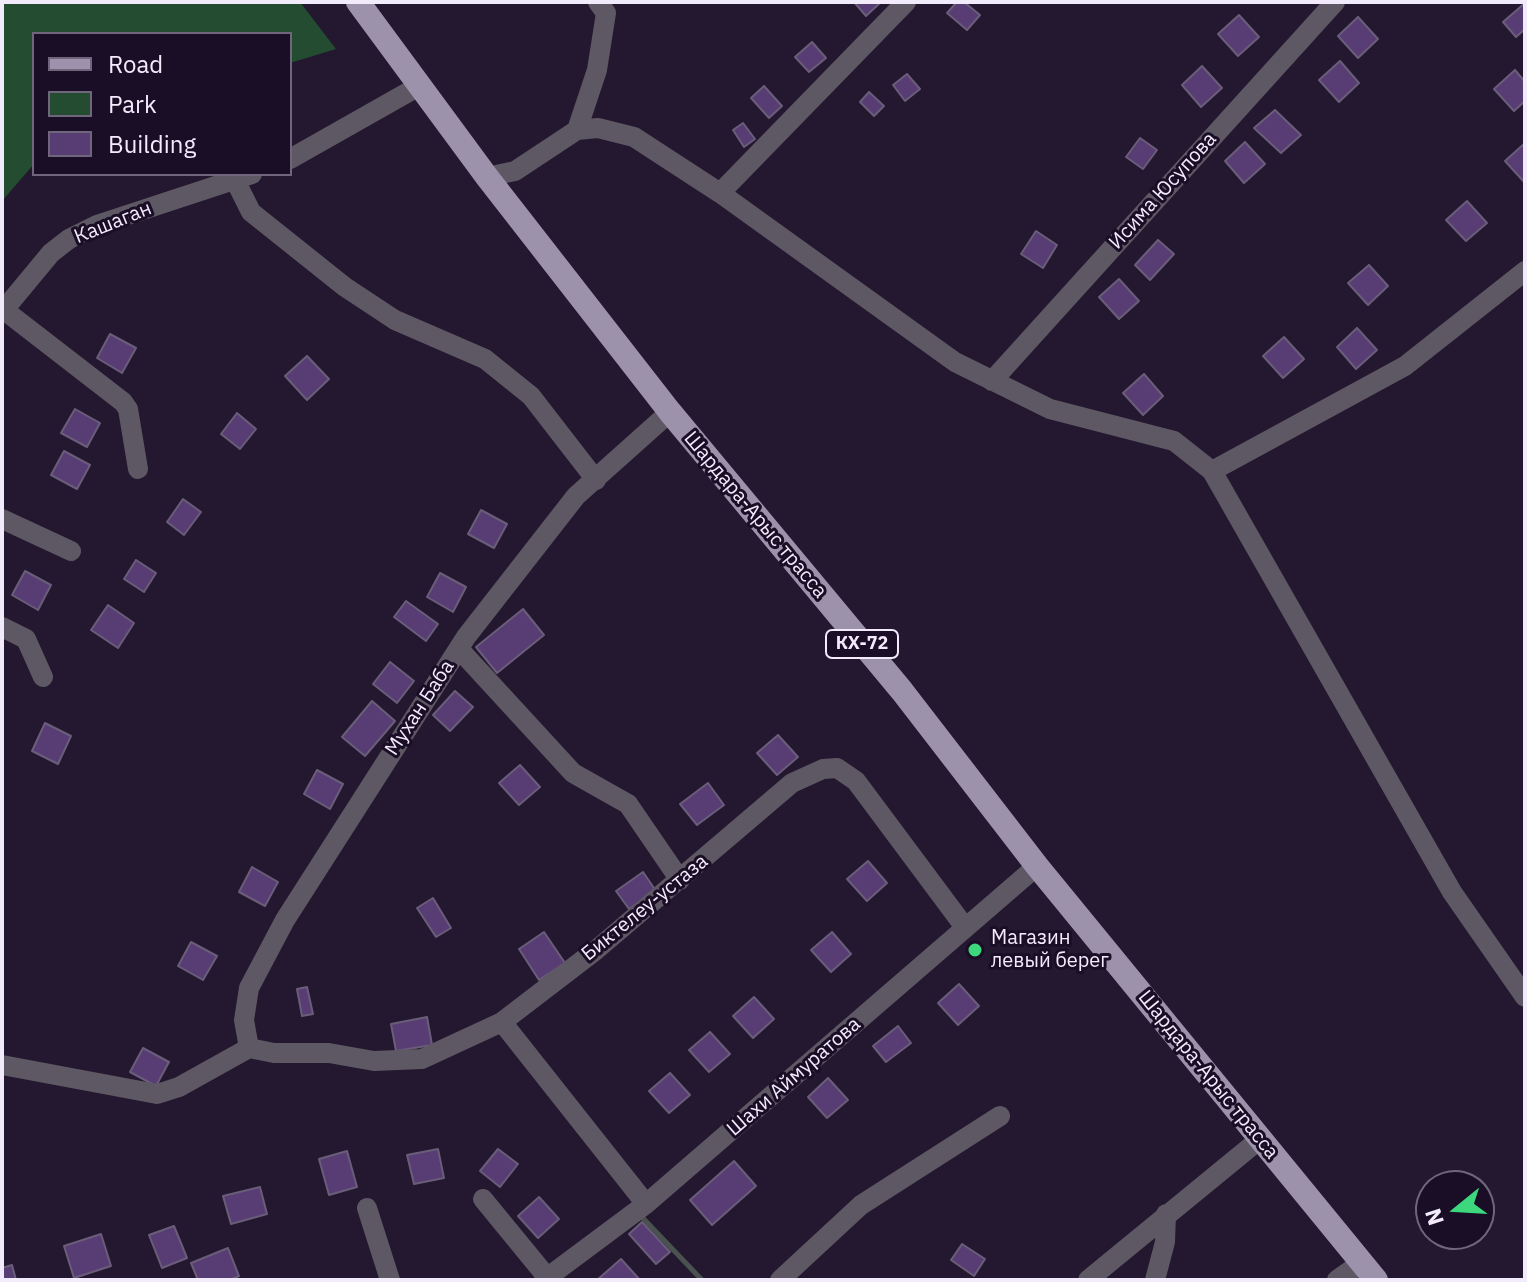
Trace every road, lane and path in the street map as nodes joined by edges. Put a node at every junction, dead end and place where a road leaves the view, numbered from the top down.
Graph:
1 (358, 2) edge
2 (906, 2) edge
3 (1335, 2) edge
4 (607, 6) edge
5 (419, 86) junction
6 (577, 130) junction
7 (292, 158) edge
8 (243, 177) edge
9 (487, 177) junction
10 (720, 193) junction
11 (1525, 271) edge
12 (3, 311) edge
13 (992, 381) junction
14 (670, 412) junction
15 (138, 469) dead end
16 (1212, 471) junction
17 (596, 480) junction
18 (2, 519) edge
19 (71, 551) dead end
20 (2, 627) edge
21 (459, 649) junction
22 (43, 677) dead end
23 (1037, 866) junction
24 (680, 880) junction
25 (964, 926) junction
26 (1525, 997) edge
27 (502, 1022) junction
28 (249, 1048) junction
29 (2, 1065) edge
30 (1000, 1116) dead end
31 (1260, 1139) junction
32 (483, 1199) dead end
33 (646, 1204) junction
34 (367, 1208) dead end
35 (1166, 1214) junction
36 (1368, 1271) edge
37 (546, 1279) edge
38 (390, 1280) edge
39 (780, 1280) edge
40 (1088, 1280) edge
41 (1155, 1280) edge
42 (1337, 1280) edge

1 - 5 main road, Шардара-Арыс трасса / КХ-72
2 - 10 street
3 - 13 street, Исима Юсупова
4 - 6 street
5 - 7 street
5 - 9 main road, Шардара-Арыс трасса / КХ-72
6 - 9 street
6 - 10 street
8 - 12 street, Кашаган
8 - 17 street
9 - 14 main road, Шардара-Арыс трасса / КХ-72
10 - 13 street
11 - 16 street
12 - 15 street
13 - 16 street
14 - 17 street, Мухан Баба
14 - 23 main road, Шардара-Арыс трасса / КХ-72
16 - 26 street
17 - 21 street, Мухан Баба
18 - 19 street
20 - 22 street
21 - 24 street
21 - 28 street, Мухан Баба
23 - 25 street, Шахи Аймуратова
23 - 31 main road, Шардара-Арыс трасса / КХ-72
24 - 25 street, Биктелеу-устаза
24 - 27 street, Биктелеу-устаза
25 - 33 street, Шахи Аймуратова
27 - 28 street, Биктелеу-устаза
27 - 33 street
28 - 29 street
30 - 39 street
31 - 35 street
31 - 36 main road, Шардара-Арыс трасса / КХ-72
32 - 37 street
33 - 37 street, Шахи Аймуратова
34 - 38 street
35 - 40 street
35 - 41 street
36 - 42 street

